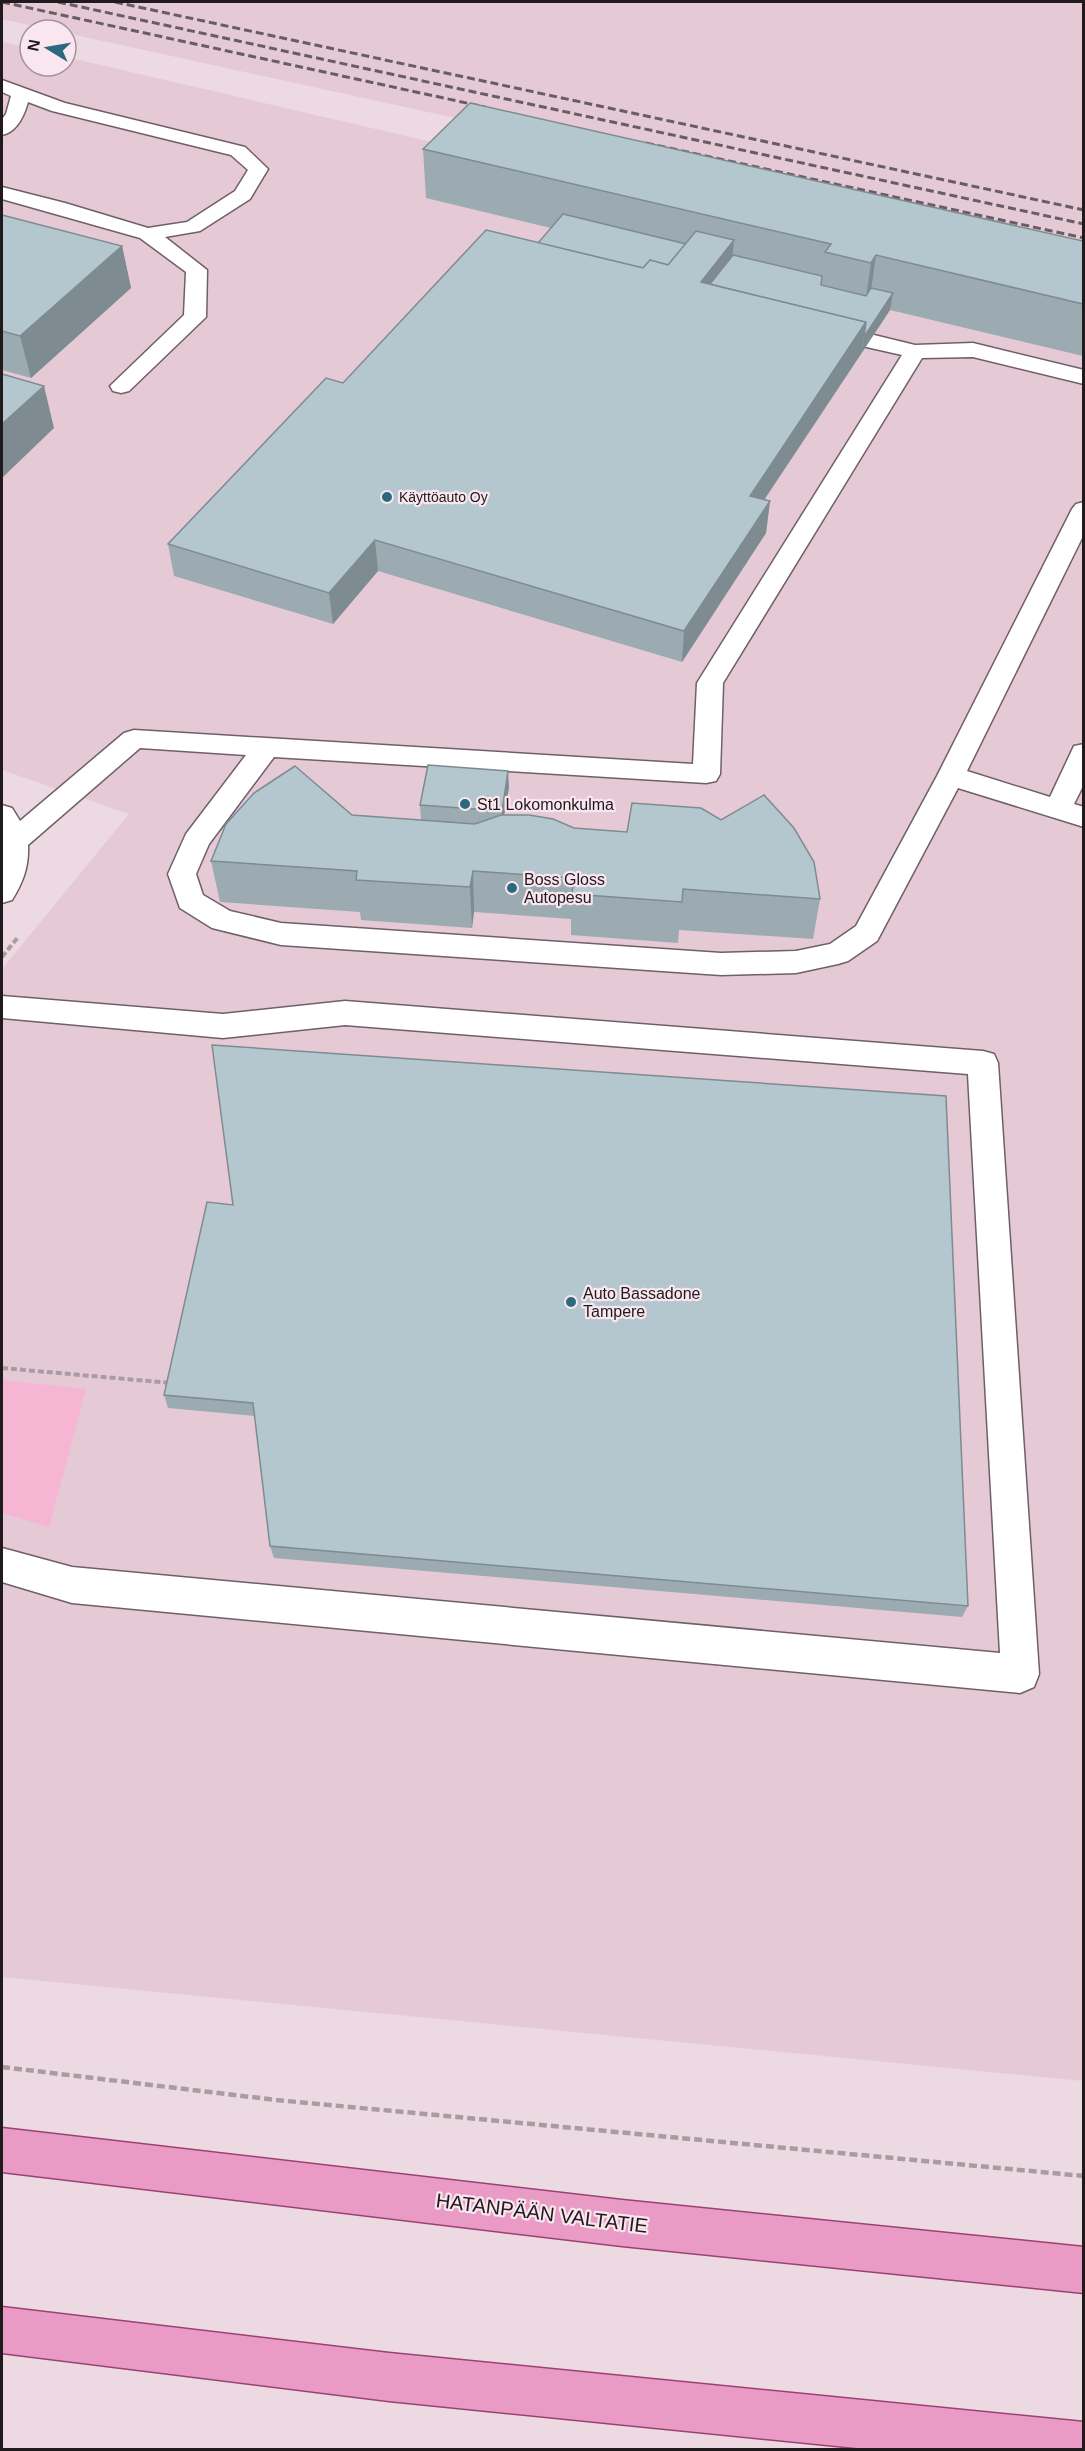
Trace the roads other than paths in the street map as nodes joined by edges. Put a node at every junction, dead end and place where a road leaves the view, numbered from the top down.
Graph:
1 (2, 86) edge
2 (21, 95) junction
3 (2, 129) edge
4 (2, 193) edge
5 (147, 234) junction
6 (870, 341) edge
7 (915, 352) junction
8 (1083, 377) edge
9 (121, 386) dead end
10 (1083, 509) edge
11 (267, 747) junction
12 (1083, 753) edge
13 (951, 776) junction
14 (1071, 813) edge
15 (2, 815) edge
16 (15, 841) junction
17 (2, 893) edge
18 (2, 1007) edge
19 (2, 1565) edge
20 (2, 2150) edge
21 (1083, 2270) edge
22 (2, 2330) edge
23 (1083, 2446) edge

1 - 2 street
2 - 3 street
2 - 5 street
4 - 5 street
5 - 9 street
6 - 7 street
7 - 8 street
7 - 11 street
10 - 13 street
11 - 13 street
11 - 16 street
12 - 14 street
13 - 14 street
15 - 16 street
16 - 17 street
18 - 19 street
20 - 21 main road, HATANPÄÄN VALTATIE
22 - 23 main road

